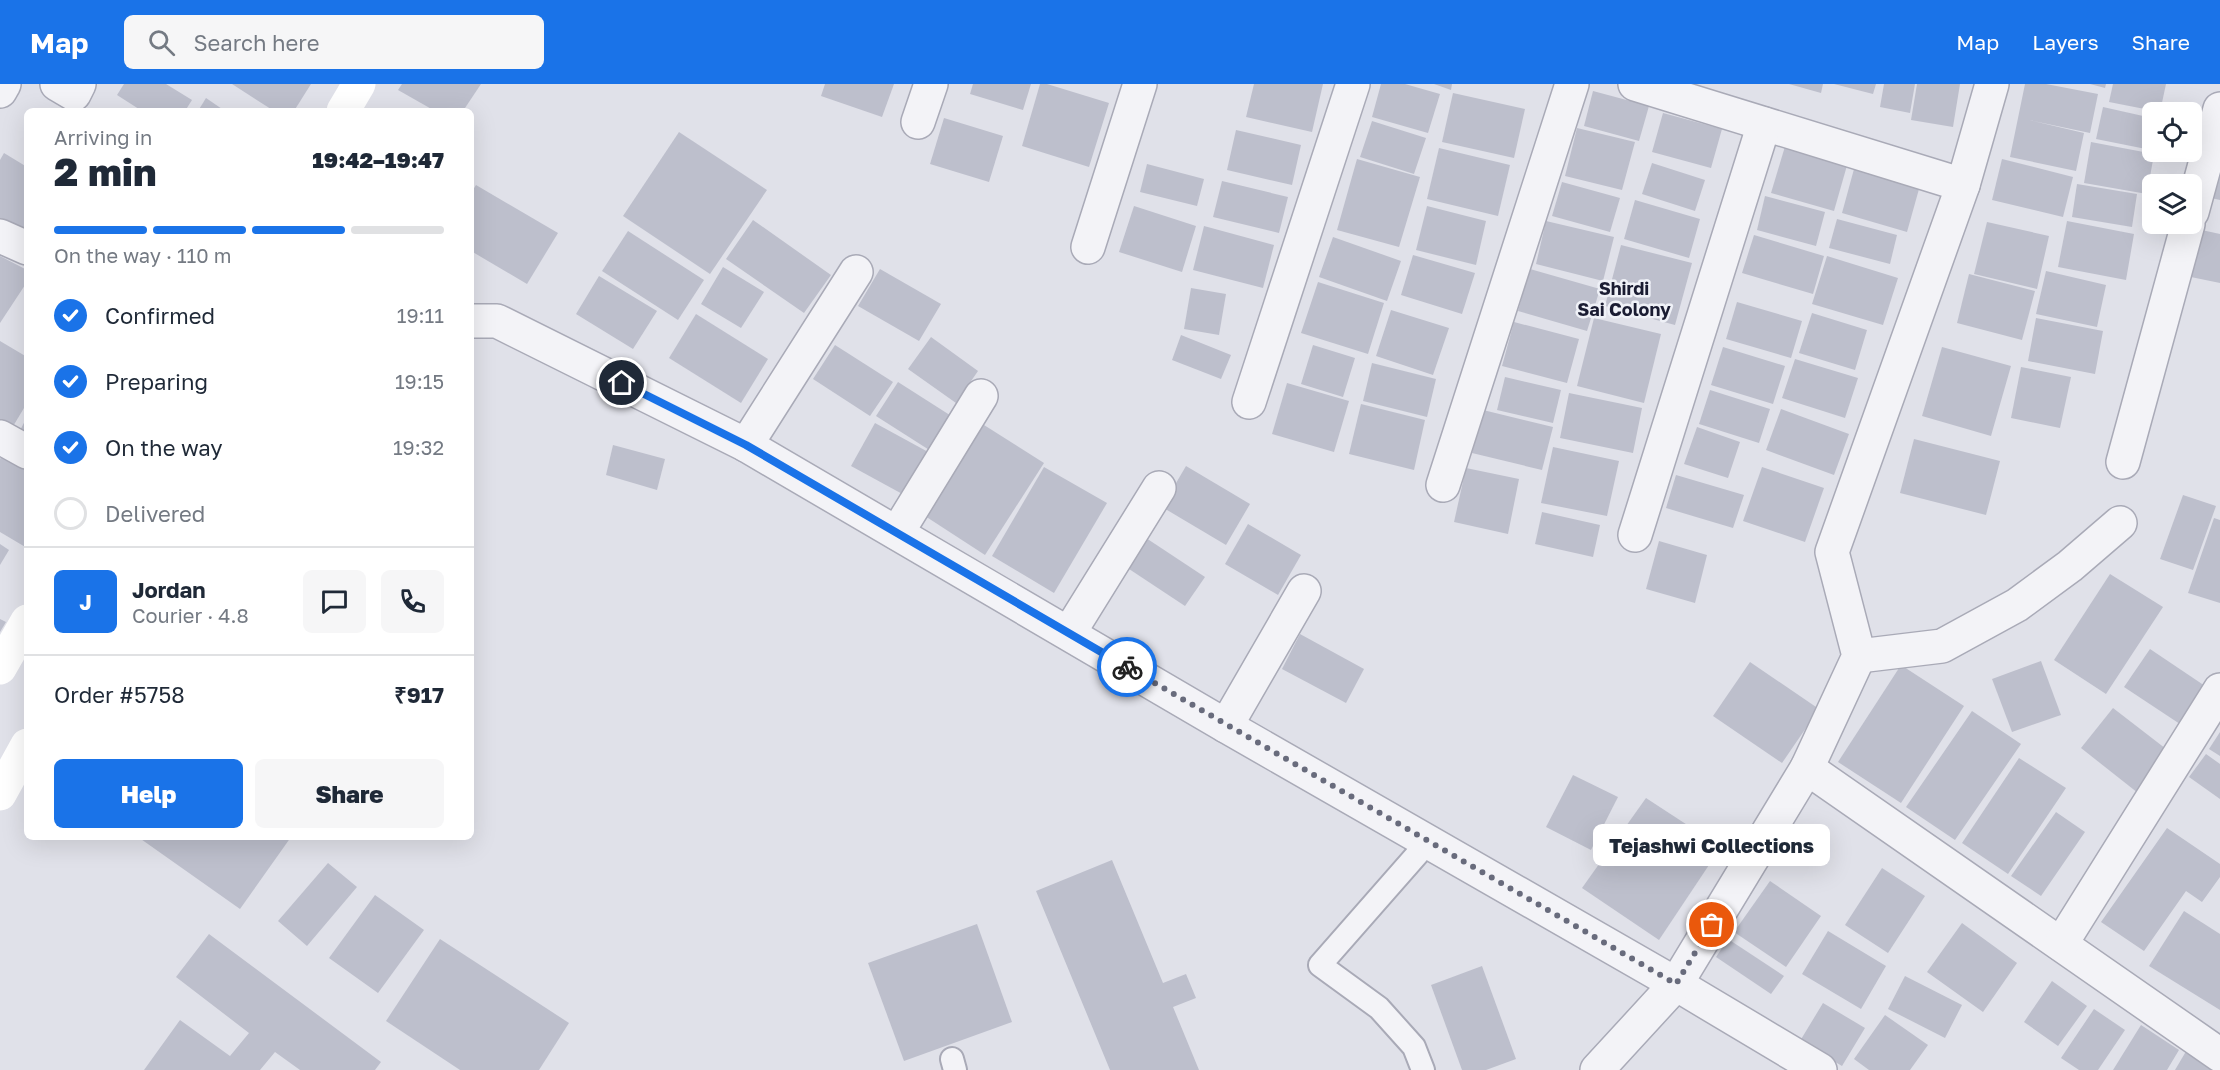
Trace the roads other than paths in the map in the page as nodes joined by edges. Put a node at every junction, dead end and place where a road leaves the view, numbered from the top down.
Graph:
1 (4, 84) edge
2 (57, 84) edge
3 (79, 84) edge
4 (359, 84) edge
5 (931, 84) edge
6 (1140, 84) edge
7 (1353, 84) edge
8 (1572, 84) edge
9 (1635, 84) edge
10 (1992, 84) edge
11 (0, 91) edge
12 (345, 108) edge
13 (2220, 109) edge
14 (918, 122) dead end
15 (1764, 124) junction
16 (2202, 175) edge
17 (1963, 184) junction
18 (2185, 234) edge
19 (0, 236) edge
20 (24, 247) edge
21 (1088, 247) dead end
22 (855, 272) dead end
23 (474, 321) edge
24 (981, 396) dead end
25 (1249, 402) dead end
26 (0, 437) edge
27 (746, 445) junction
28 (24, 450) edge
29 (2123, 462) dead end
30 (1443, 485) dead end
31 (1159, 488) dead end
32 (2120, 523) dead end
33 (897, 533) junction
34 (1635, 535) dead end
35 (1304, 591) dead end
36 (24, 626) edge
37 (1069, 633) junction
38 (1859, 656) junction
39 (0, 668) edge
40 (2220, 690) edge
41 (1226, 726) junction
42 (24, 750) edge
43 (1807, 768) junction
44 (0, 794) edge
45 (1428, 842) junction
46 (2061, 944) junction
47 (1676, 984) junction
48 (2220, 1055) edge
49 (1423, 1070) edge
50 (1597, 1070) edge
51 (1820, 1070) edge

1 - 11 street
2 - 3 street
4 - 12 main road
5 - 14 street
6 - 21 street
7 - 25 street
8 - 30 street
9 - 15 street
10 - 17 street
13 - 16 street
15 - 17 street
15 - 34 street
17 - 38 street
18 - 29 street
19 - 20 street
22 - 27 street
23 - 27 street
24 - 33 street
26 - 28 street
27 - 33 street
31 - 37 street
32 - 38 street
33 - 37 street
35 - 41 street
36 - 39 main road
37 - 41 street
38 - 43 street
40 - 46 street
41 - 45 street
42 - 44 main road
43 - 46 street
43 - 47 street
45 - 47 street
45 - 49 lane
46 - 48 street
47 - 50 street
47 - 51 street

